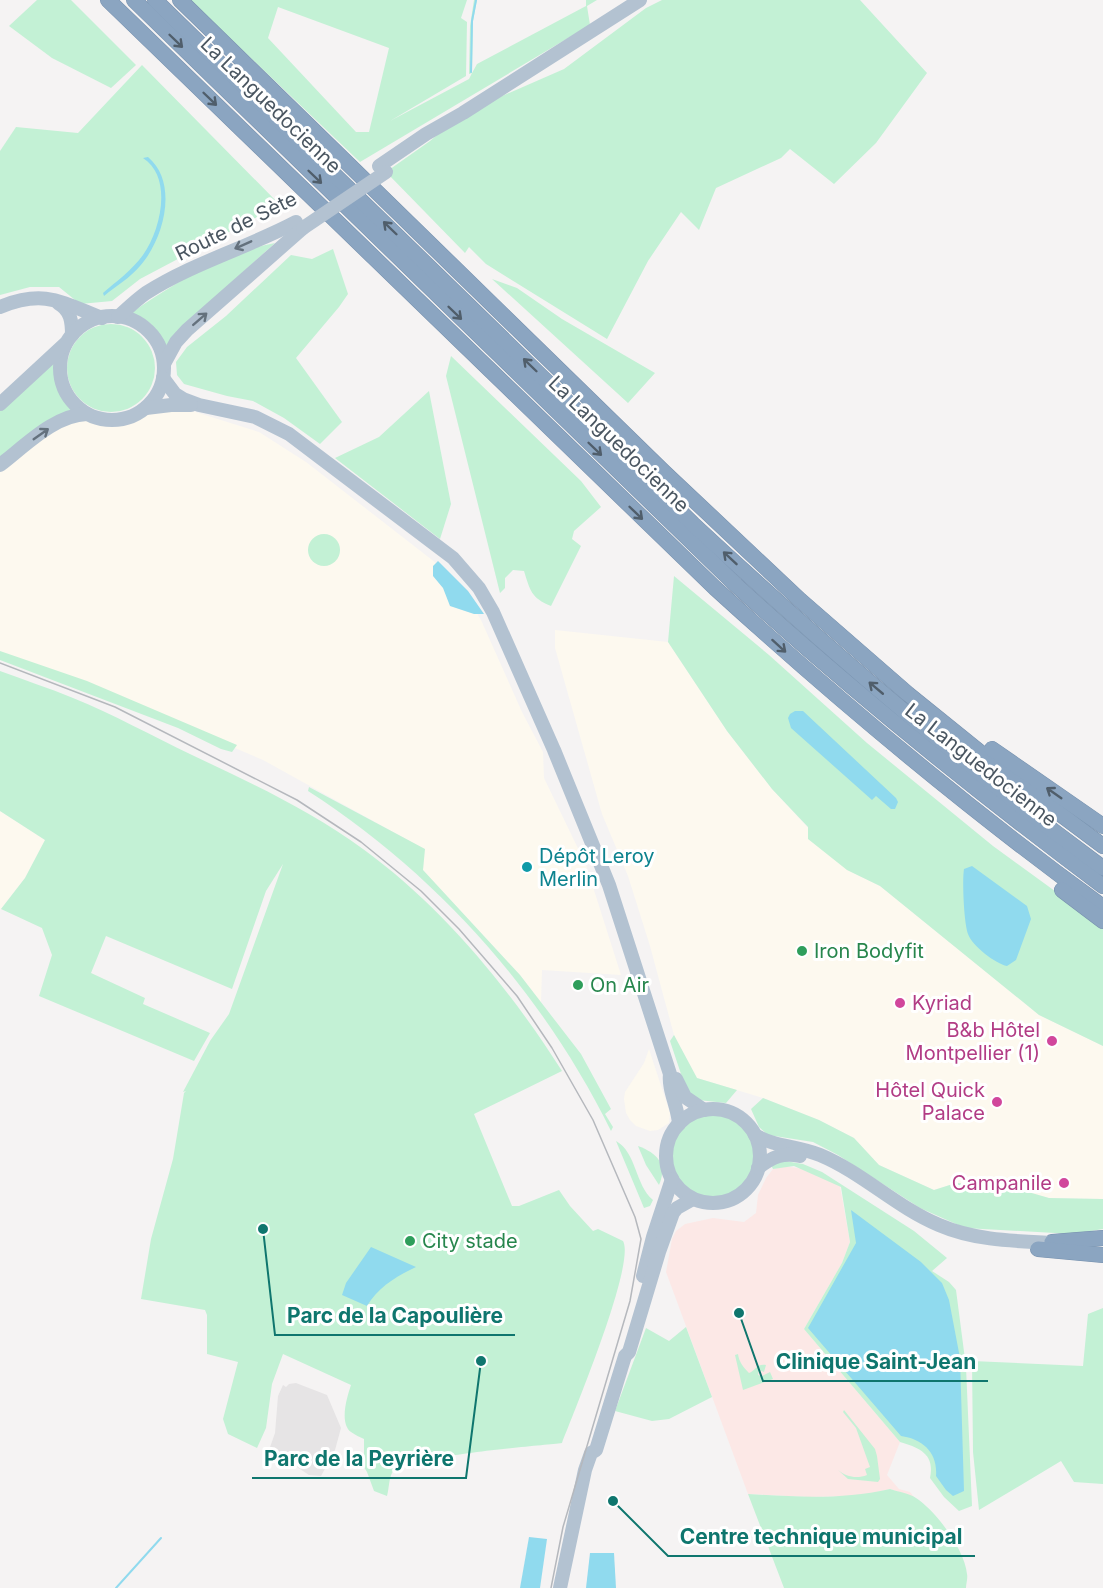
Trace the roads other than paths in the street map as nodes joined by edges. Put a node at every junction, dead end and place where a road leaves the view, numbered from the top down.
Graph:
1 (108, 0) edge
2 (134, 0) edge
3 (155, 0) edge
4 (180, 0) edge
5 (640, 0) edge
6 (300, 225) junction
7 (45, 298) junction
8 (0, 307) edge
9 (118, 317) junction
10 (102, 318) junction
11 (70, 338) junction
12 (164, 371) junction
13 (0, 404) edge
14 (199, 405) junction
15 (146, 408) junction
16 (87, 414) junction
17 (0, 465) edge
18 (774, 576) junction
19 (898, 749) junction
20 (1103, 826) edge
21 (1103, 846) edge
22 (1103, 867) edge
23 (1103, 886) edge
24 (1103, 907) edge
25 (1103, 921) edge
26 (670, 1074) junction
27 (704, 1110) junction
28 (679, 1124) junction
29 (755, 1135) junction
30 (756, 1175) junction
31 (672, 1179) junction
32 (693, 1199) junction
33 (1103, 1238) edge
34 (658, 1239) junction
35 (1045, 1246) junction
36 (1103, 1246) edge
37 (1103, 1255) edge
38 (596, 1450) junction
39 (574, 1529) junction
40 (560, 1588) edge
41 (566, 1588) edge

1 -> 19 highway
2 -> 23 highway, La Languedocienne
22 -> 3 highway, La Languedocienne
4 - 18 highway
5 - 6 main road, Route de Sète, bridge
6 -> 9 main road, Route de Sète
12 -> 6 main road, Route de Sète
7 - 8 main road
7 - 10 main road
7 - 11 main road
9 - 10 main road
9 - 12 main road
10 - 11 main road
11 - 13 main road
11 - 16 main road
12 - 14 main road
12 - 15 main road
14 - 15 main road
14 - 26 main road
15 - 16 main road
17 -> 16 main road
20 -> 18 highway
18 - 21 highway
19 - 24 highway
19 - 25 highway
26 - 27 main road
26 - 28 main road
27 - 28 main road
27 - 29 main road
28 - 31 main road
29 - 30 main road
29 - 35 main road
30 - 32 main road
30 - 35 main road
31 - 32 main road
31 - 34 main road
32 - 34 main road
33 - 35 highway
34 - 38 main road
35 - 36 main road
35 - 37 highway
38 - 39 main road
38 - 39 main road
39 - 40 main road
39 - 41 main road

